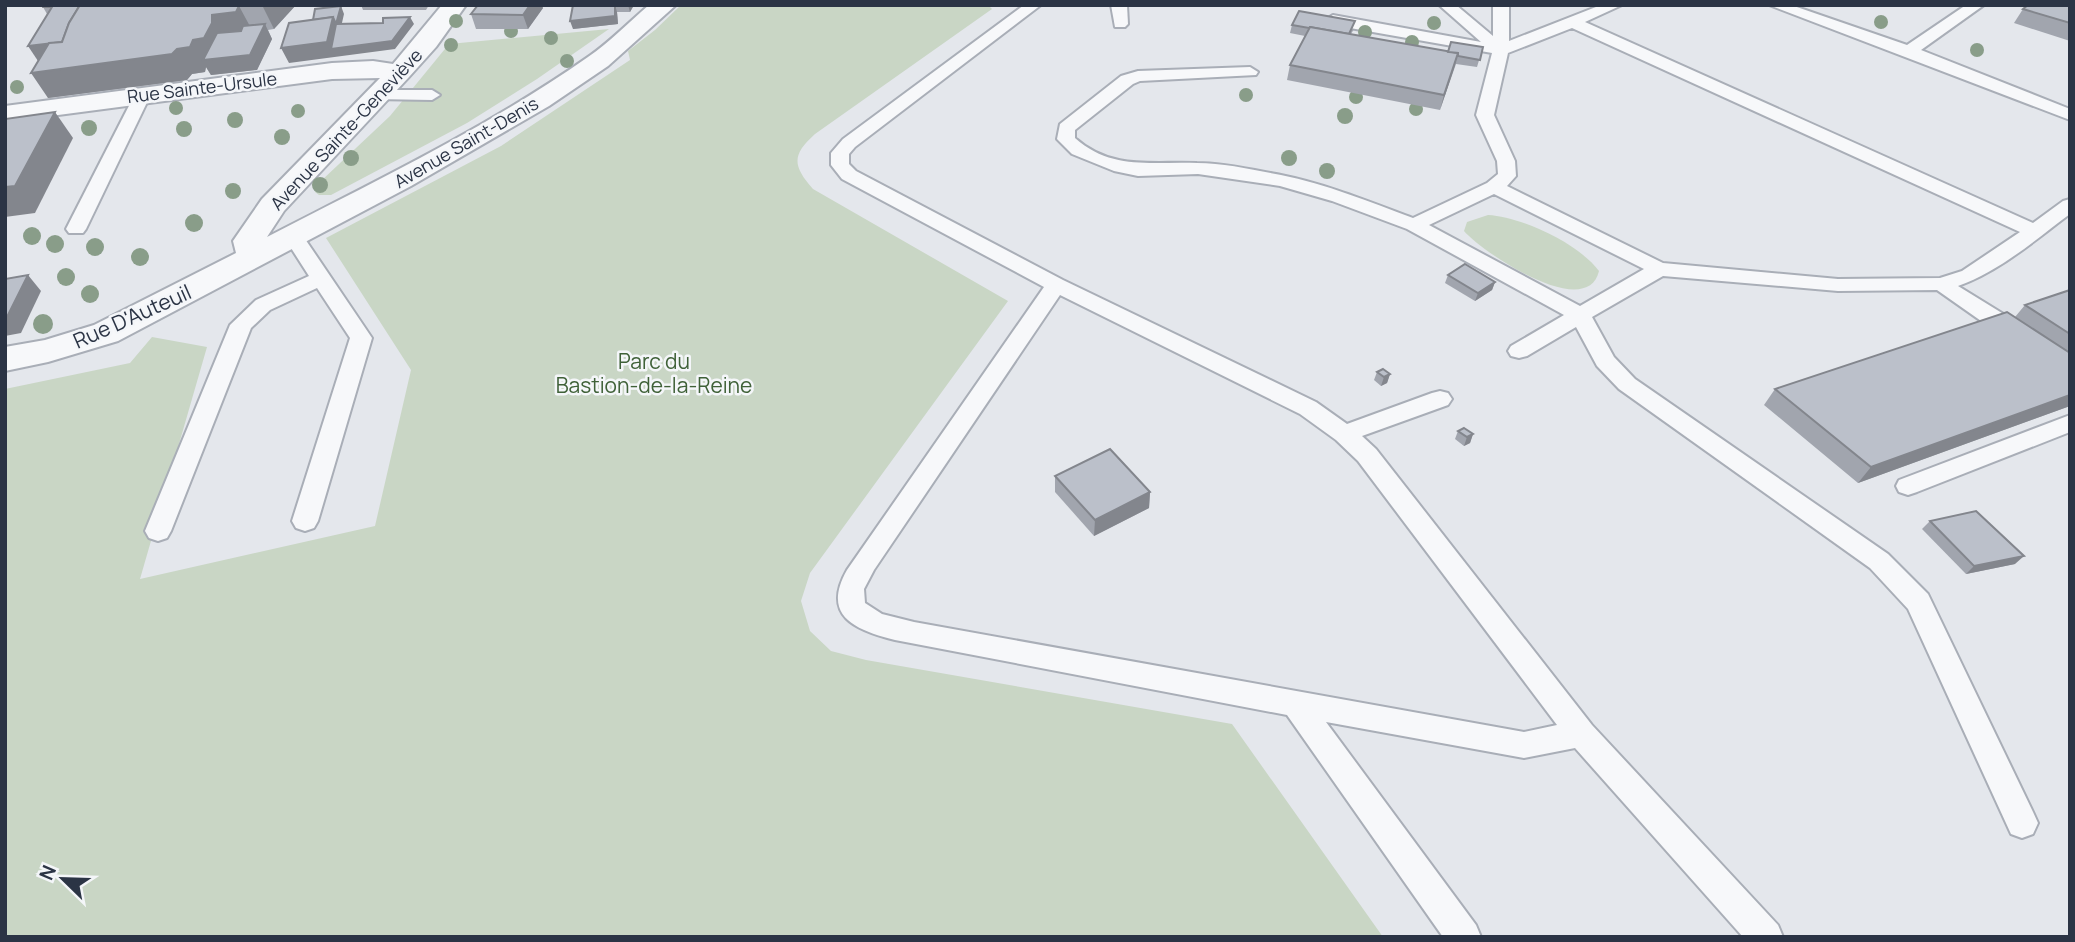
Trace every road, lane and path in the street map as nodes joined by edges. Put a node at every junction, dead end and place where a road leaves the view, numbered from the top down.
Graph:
1 (454, 5) edge
2 (664, 5) edge
3 (1035, 5) edge
4 (1119, 5) edge
5 (1446, 5) edge
6 (1501, 5) edge
7 (1615, 5) edge
8 (1776, 5) edge
9 (1977, 5) edge
10 (1333, 20) edge
11 (1572, 22) junction
12 (1120, 24) dead end
13 (1501, 50) junction
14 (1909, 51) junction
15 (400, 72) junction
16 (1250, 72) dead end
17 (143, 94) junction
18 (379, 95) junction
19 (432, 95) dead end
20 (5, 114) edge
21 (2070, 114) edge
22 (1494, 187) junction
23 (2070, 205) edge
24 (1414, 225) junction
25 (76, 229) dead end
26 (2034, 231) junction
27 (294, 237) junction
28 (253, 257) junction
29 (1659, 269) junction
30 (321, 278) junction
31 (1942, 284) junction
32 (1056, 285) junction
33 (1581, 316) junction
34 (1519, 351) dead end
35 (5, 359) edge
36 (2070, 365) edge
37 (1440, 400) dead end
38 (2070, 423) edge
39 (1344, 433) junction
40 (1908, 486) dead end
41 (305, 521) dead end
42 (158, 531) dead end
43 (1296, 704) junction
44 (1581, 734) junction
45 (2022, 823) dead end
46 (1464, 937) edge
47 (1766, 937) edge

1 - 15 street, Avenue Sainte-Geneviève
2 - 27 street, Avenue Saint-Denis
3 - 32 lane
4 - 12 lane
5 - 13 lane
6 - 13 lane
7 - 11 lane
8 - 14 lane
9 - 14 lane
10 - 13 lane
11 - 13 lane
11 - 26 lane
13 - 22 lane
14 - 21 lane
15 - 17 street, Rue Sainte-Ursule
15 - 18 street, Avenue Sainte-Geneviève
16 - 24 lane
17 - 20 street, Rue Sainte-Ursule
17 - 25 lane
18 - 19 lane
18 - 28 street, Avenue Sainte-Geneviève
22 - 24 lane
22 - 29 lane
23 - 26 lane
24 - 33 lane
26 - 31 lane
27 - 28 street, Avenue Saint-Denis
27 - 30 lane
28 - 35 street, Rue D'Auteuil
29 - 31 lane
29 - 33 lane
30 - 41 lane
30 - 42 lane
31 - 36 lane
32 - 39 lane
32 - 43 lane
33 - 34 lane
33 - 45 lane
37 - 39 lane
38 - 40 lane
39 - 44 lane
43 - 44 lane
43 - 46 lane
44 - 47 lane

